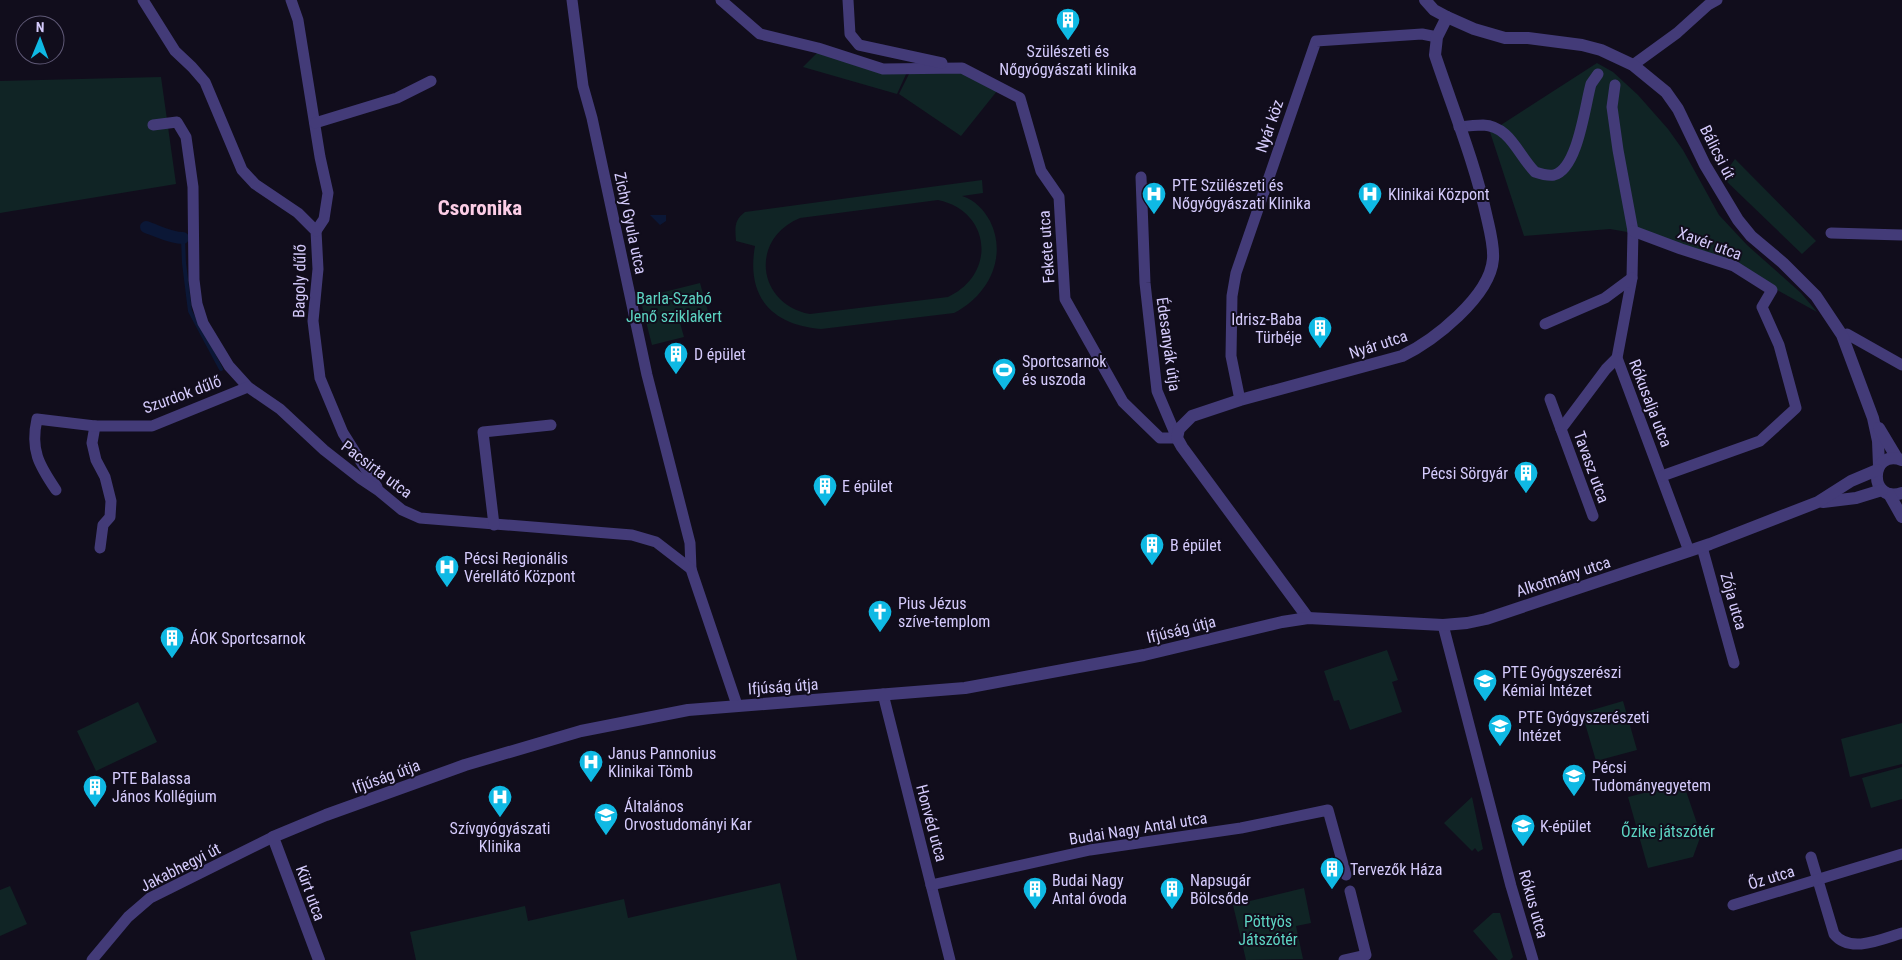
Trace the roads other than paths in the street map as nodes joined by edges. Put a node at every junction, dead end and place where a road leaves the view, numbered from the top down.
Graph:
1 (143, 0) edge
2 (291, 0) edge
3 (572, 0) edge
4 (721, 0) edge
5 (848, 0) edge
6 (1426, 0) edge
7 (1718, 0) edge
8 (1447, 17) junction
9 (1437, 37) junction
10 (1633, 65) junction
11 (962, 68) junction
12 (1598, 74) dead end
13 (431, 81) dead end
14 (1615, 85) dead end
15 (315, 123) junction
16 (153, 125) dead end
17 (1459, 127) junction
18 (1141, 177) dead end
19 (316, 231) junction
20 (1633, 231) junction
21 (1831, 233) dead end
22 (1902, 235) edge
23 (1632, 278) junction
24 (1545, 324) dead end
25 (1848, 334) dead end
26 (1617, 358) junction
27 (1902, 366) edge
28 (248, 387) junction
29 (1550, 399) dead end
30 (1240, 400) junction
31 (1873, 418) junction
32 (551, 425) dead end
33 (95, 426) junction
34 (1561, 429) junction
35 (1177, 438) junction
36 (1900, 459) edge
37 (1878, 468) junction
38 (1662, 476) junction
39 (56, 490) dead end
40 (379, 491) junction
41 (1886, 492) junction
42 (1902, 493) edge
43 (1818, 502) junction
44 (1593, 516) dead end
45 (1902, 517) edge
46 (494, 525) junction
47 (690, 543) junction
48 (100, 548) dead end
49 (1696, 549) junction
50 (674, 554) junction
51 (691, 569) junction
52 (1308, 618) junction
53 (1443, 625) junction
54 (1734, 663) dead end
55 (883, 694) junction
56 (737, 705) junction
57 (273, 837) junction
58 (1902, 854) edge
59 (1811, 857) dead end
60 (1346, 875) dead end
61 (1818, 880) junction
62 (931, 885) junction
63 (1350, 891) dead end
64 (1734, 905) dead end
65 (1902, 933) edge
66 (92, 960) edge
67 (319, 960) edge
68 (950, 960) edge
69 (1344, 960) edge
70 (1533, 960) edge

1 - 19 street, Bagoly dűlő
2 - 15 street
3 - 47 street, Zichy Gyula utca
4 - 11 street, Fekete utca
5 - 11 street
6 - 8 street, Bálicsi út
7 - 10 street
8 - 9 street
8 - 10 street, Bálicsi út
9 - 17 street
9 - 30 street, Nyár köz
10 - 31 street, Bálicsi út
11 - 35 street, Fekete utca
12 - 17 street
13 - 15 street
14 - 20 street, Rókusalja utca
15 - 19 street
16 - 28 street, Pacsirta utca
17 - 30 street, Nyár utca
18 - 35 street, Édesanyák útja
19 - 40 street, Bagoly dűlő
20 - 23 street, Rókusalja utca
20 - 38 street, Xavér utca
21 - 22 street
23 - 24 street
23 - 26 street, Rókusalja utca
25 - 27 street
26 - 34 street, Tavasz utca
26 - 38 street, Rókusalja utca
28 - 33 street, Szurdok dűlő
28 - 40 street, Pacsirta utca
29 - 34 street, Tavasz utca
30 - 35 street, Nyár utca
31 - 36 street, Bálicsi út
31 - 37 street, Bálicsi út
32 - 46 street
33 - 39 street, Szurdok dűlő
33 - 48 street
34 - 44 street, Tavasz utca
35 - 52 street, Édesanyák útja
36 - 37 street, Alkotmány utca
37 - 41 street, Bálicsi út
37 - 43 street, Alkotmány utca
38 - 49 street, Rókusalja utca
40 - 46 street, Pacsirta utca
41 - 42 street, Alkotmány utca
41 - 43 street, Alkotmány utca
41 - 45 street, Bálicsi út
43 - 49 street, Alkotmány utca
46 - 50 street, Pacsirta utca
47 - 50 street
47 - 51 street, Zichy Gyula utca
49 - 53 street, Alkotmány utca
49 - 54 street, Zója utca
50 - 51 street, Pacsirta utca
51 - 56 street, Pacsirta utca
52 - 53 street, Alkotmány utca
52 - 55 street, Ifjúság útja
53 - 70 street, Rókus utca
55 - 56 street, Ifjúság útja
55 - 62 street, Honvéd utca
56 - 57 street, Ifjúság útja
57 - 66 street, Jakabhegyi út
57 - 67 street, Kürt utca
58 - 61 street, Őz utca
59 - 61 street, Őz utca
60 - 62 street, Budai Nagy Antal utca
61 - 64 street, Őz utca
61 - 65 street, Őz utca
62 - 68 street, Honvéd utca
63 - 69 street

